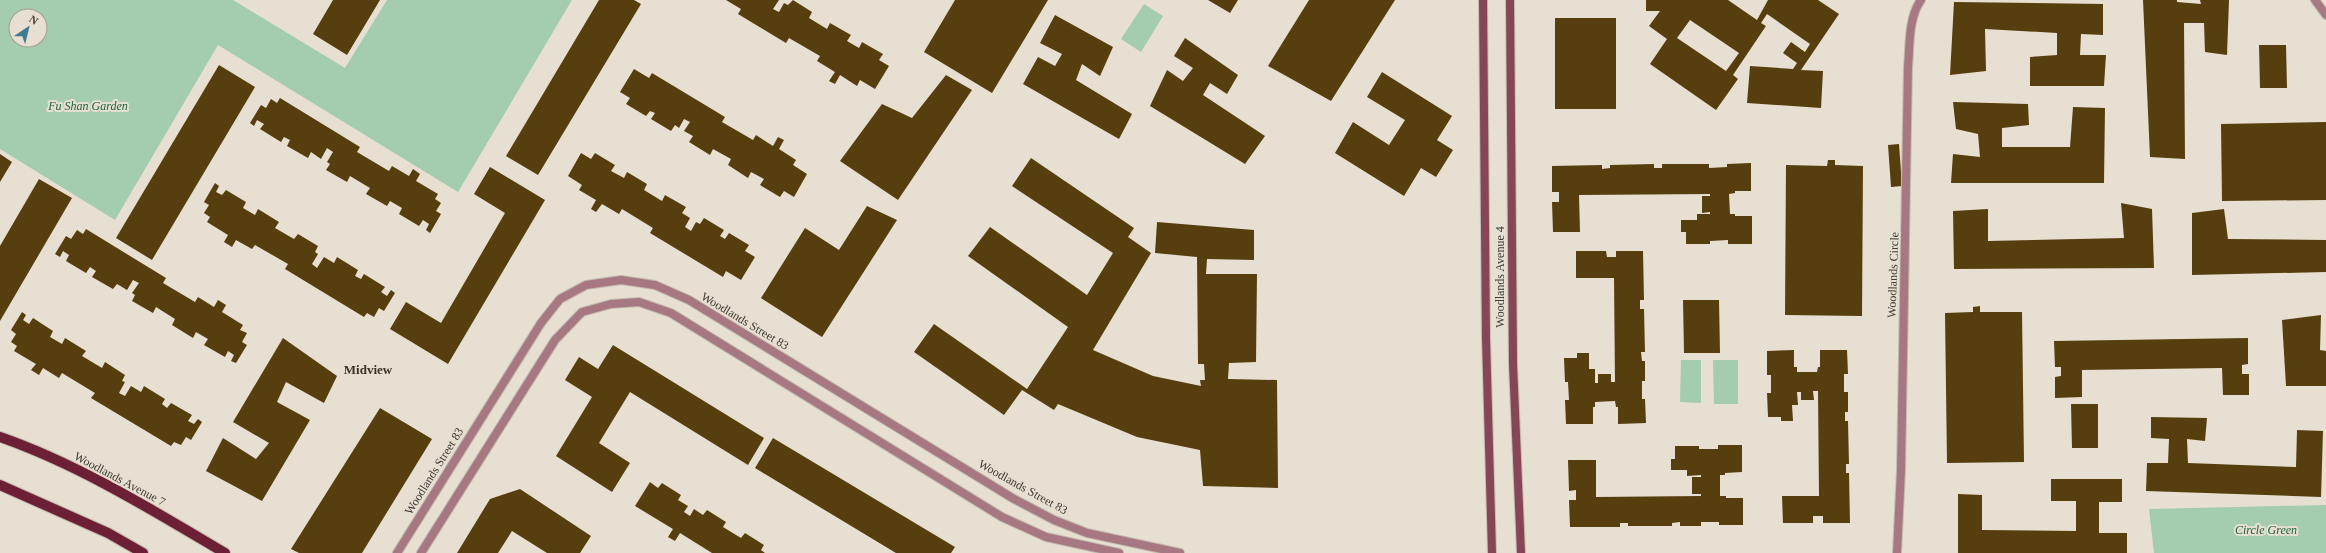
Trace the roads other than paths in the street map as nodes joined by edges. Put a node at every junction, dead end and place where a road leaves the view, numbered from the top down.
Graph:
1 (1483, 0) edge
2 (1510, 0) edge
3 (1921, 0) edge
4 (2315, 0) edge
5 (2326, 15) edge
6 (0, 437) edge
7 (0, 485) edge
8 (143, 553) edge
9 (225, 553) edge
10 (397, 553) edge
11 (421, 553) edge
12 (1119, 553) edge
13 (1180, 553) edge
14 (1492, 553) edge
15 (1521, 553) edge
16 (1897, 553) edge

1 - 14 main road, Woodlands Avenue 4
2 - 15 main road, Woodlands Avenue 4
3 - 16 street, Woodlands Circle
4 - 5 street
6 - 9 main road, Woodlands Avenue 7
7 - 8 main road
10 - 13 street, Woodlands Street 83
11 - 12 street

